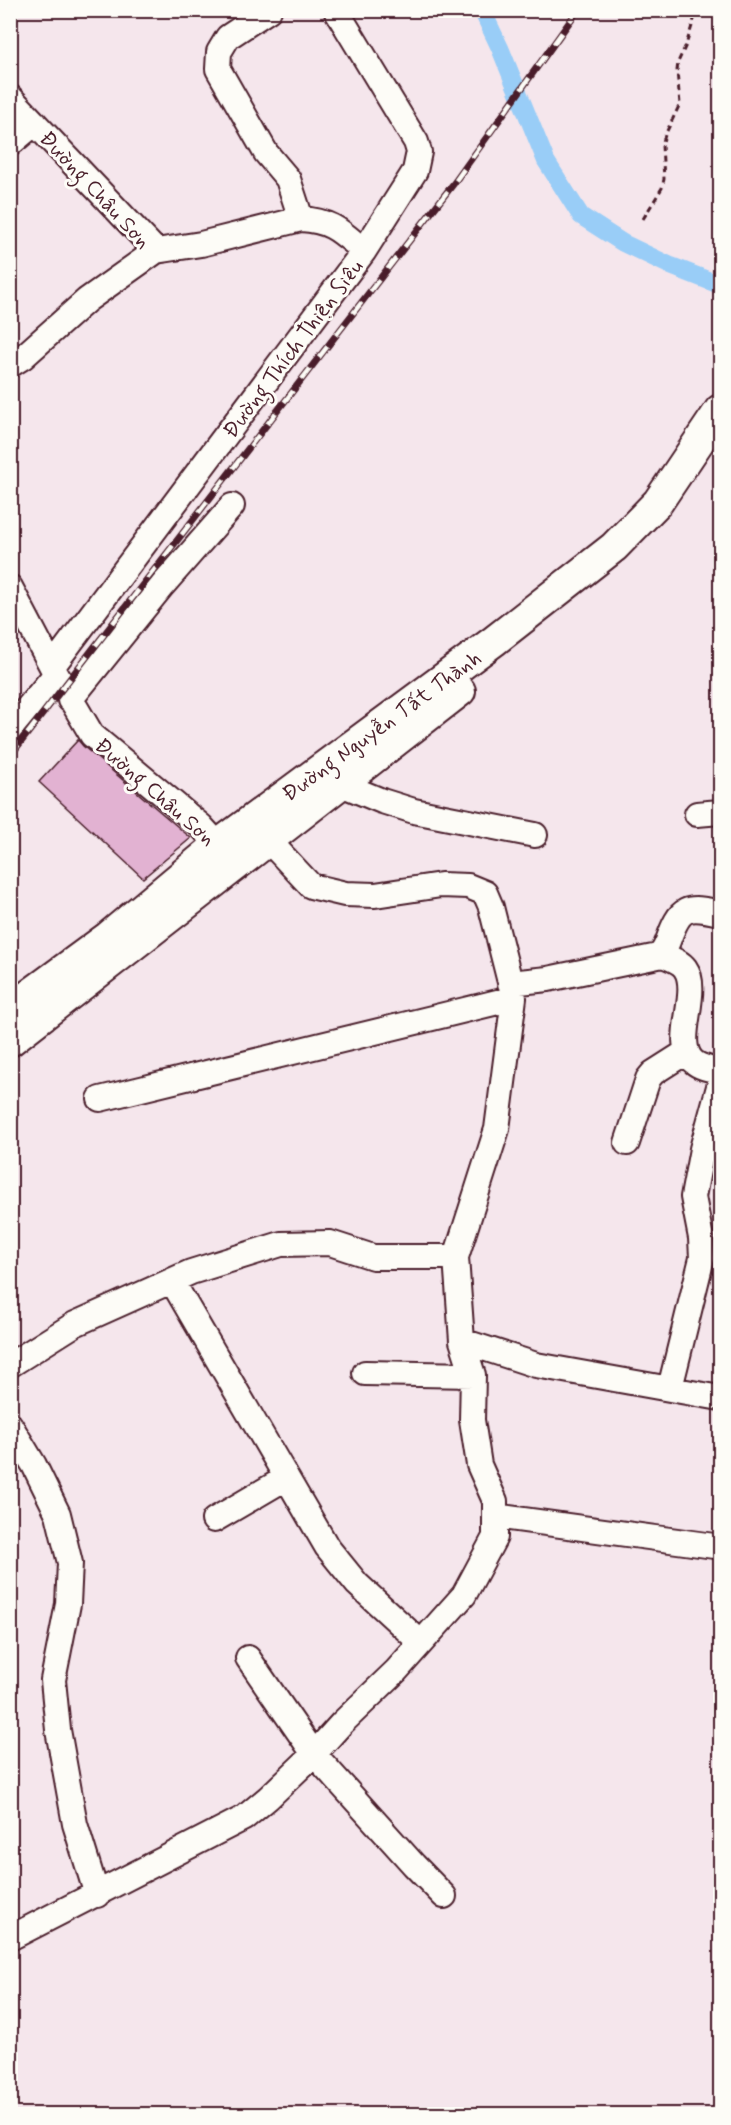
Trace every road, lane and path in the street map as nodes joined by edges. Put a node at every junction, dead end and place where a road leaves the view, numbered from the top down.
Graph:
1 (268, 10) edge
2 (336, 10) edge
3 (697, 10) edge
4 (10, 97) edge
5 (35, 123) junction
6 (10, 144) edge
7 (301, 219) junction
8 (643, 219) dead end
9 (156, 251) junction
10 (364, 251) junction
11 (13, 358) edge
12 (720, 410) edge
13 (720, 447) edge
14 (232, 506) dead end
15 (10, 587) edge
16 (54, 670) junction
17 (70, 700) junction
18 (10, 729) edge
19 (341, 784) junction
20 (535, 835) dead end
21 (268, 840) junction
22 (227, 855) junction
23 (720, 913) edge
24 (661, 954) junction
25 (512, 991) junction
26 (10, 1009) edge
27 (10, 1041) edge
28 (686, 1052) junction
29 (720, 1071) edge
30 (720, 1083) edge
31 (100, 1099) dead end
32 (627, 1143) dead end
33 (456, 1257) junction
34 (172, 1281) junction
35 (462, 1341) junction
36 (10, 1365) edge
37 (365, 1373) dead end
38 (473, 1375) junction
39 (672, 1379) junction
40 (720, 1398) edge
41 (10, 1425) edge
42 (286, 1478) junction
43 (495, 1516) junction
44 (214, 1520) dead end
45 (714, 1546) dead end
46 (421, 1643) junction
47 (248, 1658) dead end
48 (314, 1754) junction
49 (97, 1895) junction
50 (444, 1896) dead end
51 (10, 1938) edge

1 - 7 street
2 - 10 street, Đường Thích Thiện Siêu
3 - 8 path
4 - 5 street, Đường Châu Sơn
5 - 6 street
5 - 9 street, Đường Châu Sơn
7 - 9 street
7 - 10 street
9 - 11 street, Đường Châu Sơn
10 - 16 street, Đường Thích Thiện Siêu
12 - 22 main road, Đường Nguyễn Tất Thành
13 - 19 main road, Đường Nguyễn Tất Thành
14 - 17 street
15 - 16 street, Đường Châu Sơn
16 - 17 street, Đường Châu Sơn
16 - 18 street, Đường Thích Thiện Siêu
17 - 22 street, Đường Châu Sơn
19 - 20 street
19 - 21 main road, Đường Nguyễn Tất Thành
21 - 22 main road, Đường Nguyễn Tất Thành
21 - 25 street
22 - 26 main road, Đường Nguyễn Tất Thành
22 - 27 main road, Đường Nguyễn Tất Thành
23 - 24 street
24 - 25 street
24 - 28 street
25 - 31 street
25 - 33 street
28 - 29 street
28 - 32 street
30 - 39 street
33 - 34 street
33 - 35 street
34 - 36 street
34 - 42 street
35 - 38 street
35 - 39 street
37 - 38 street
38 - 43 street
39 - 40 street
41 - 49 street
42 - 44 street
42 - 46 street
43 - 45 street
43 - 46 street
46 - 48 street
47 - 48 street
48 - 49 street
48 - 50 street
49 - 51 street

